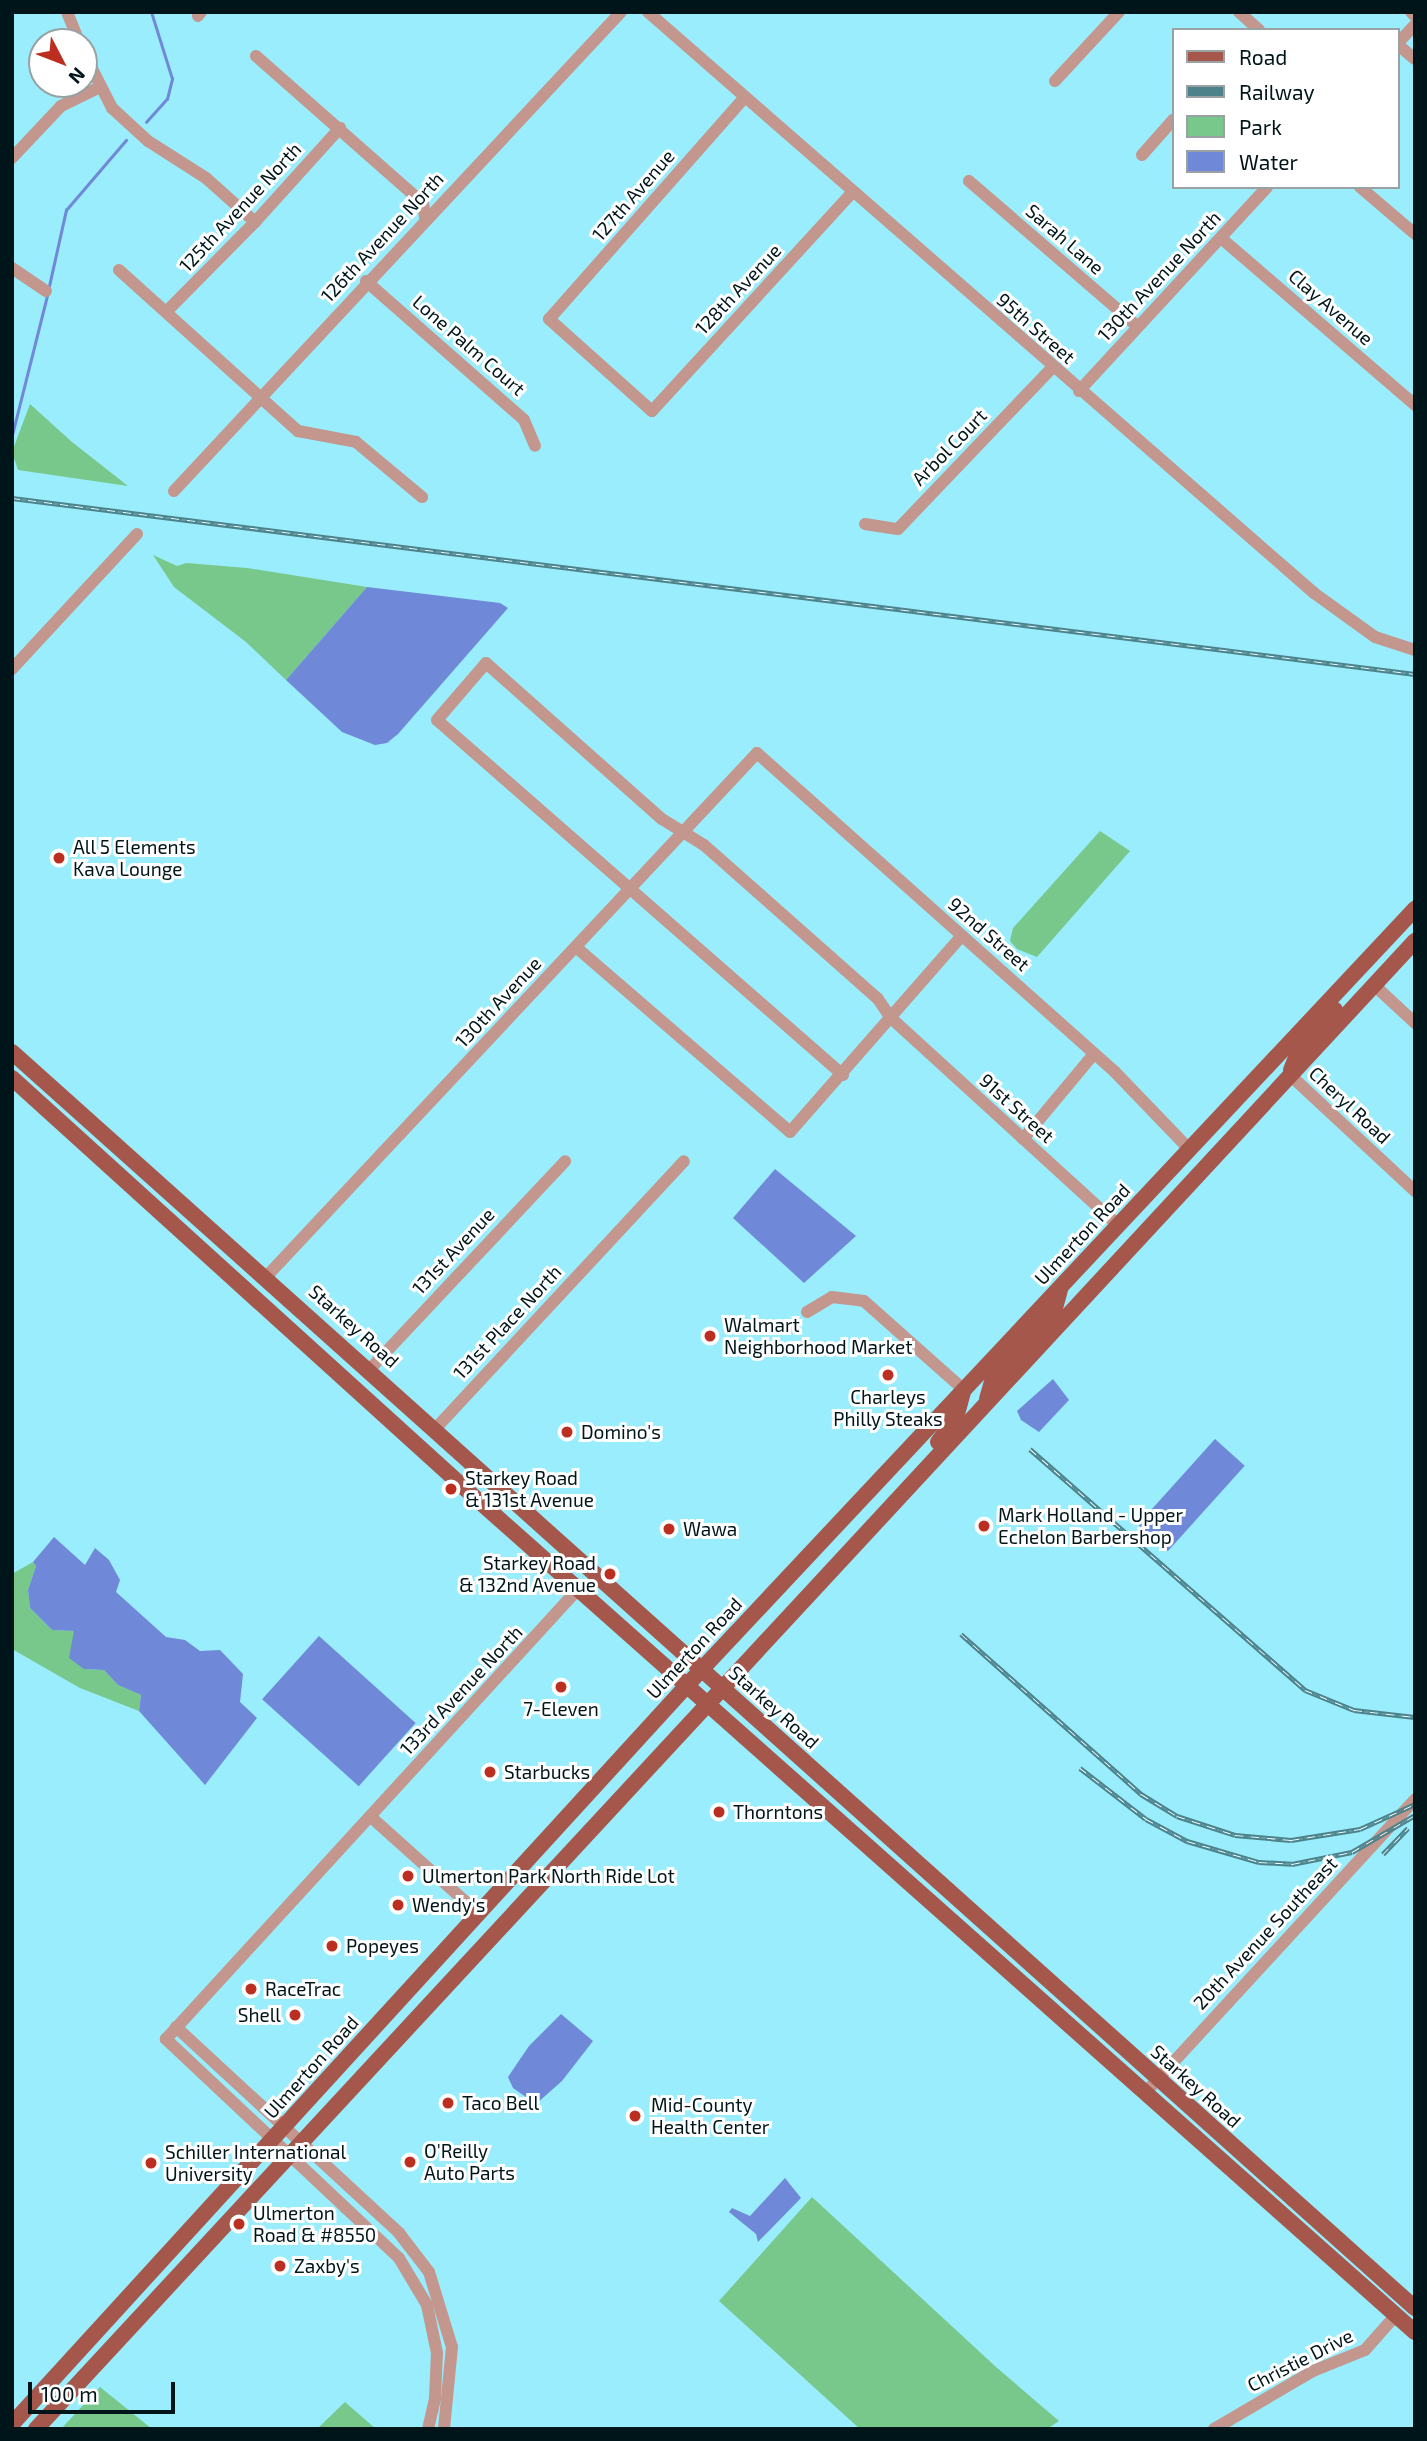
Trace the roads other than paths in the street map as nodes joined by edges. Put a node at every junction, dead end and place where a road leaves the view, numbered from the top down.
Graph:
1 (621, 12) edge
2 (648, 12) edge
3 (1119, 12) edge
4 (1239, 12) edge
5 (1415, 25) edge
6 (1256, 28) edge
7 (1399, 42) edge
8 (1399, 46) edge
9 (256, 56) dead end
10 (1415, 59) edge
11 (1055, 81) dead end
12 (99, 88) joint
13 (745, 97) junction
14 (1172, 121) edge
15 (340, 128) junction
16 (1142, 155) dead end
17 (12, 158) edge
18 (969, 181) dead end
19 (1265, 189) edge
20 (1362, 189) edge
21 (853, 192) junction
22 (425, 218) junction
23 (256, 222) junction
24 (1415, 234) edge
25 (1221, 238) junction
26 (12, 268) edge
27 (118, 270) dead end
28 (366, 281) junction
29 (46, 291) dead end
30 (166, 312) junction
31 (1137, 326) junction
32 (1052, 368) junction
33 (1079, 391) junction
34 (260, 396) junction
35 (1415, 405) edge
36 (652, 411) joint
37 (535, 446) dead end
38 (174, 491) dead end
39 (422, 497) dead end
40 (865, 524) dead end
41 (137, 534) dead end
42 (1415, 650) edge
43 (12, 669) edge
44 (757, 753) joint
45 (681, 833) junction
46 (629, 889) junction
47 (1415, 909) edge
48 (1390, 936) junction
49 (961, 937) junction
50 (1415, 941) edge
51 (577, 948) junction
52 (1374, 985) junction
53 (890, 1017) junction
54 (1415, 1023) edge
55 (12, 1052) edge
56 (1093, 1055) junction
57 (843, 1075) junction
58 (1290, 1075) junction
59 (12, 1078) edge
60 (1023, 1139) junction
61 (1190, 1150) junction
62 (565, 1161) dead end
63 (684, 1161) dead end
64 (1415, 1191) edge
65 (1119, 1226) junction
66 (189, 1236) junction
67 (1110, 1270) junction
68 (266, 1277) junction
69 (1061, 1286) junction
70 (268, 1307) junction
71 (807, 1312) dead end
72 (369, 1369) junction
73 (963, 1390) junction
74 (985, 1405) junction
75 (436, 1428) junction
76 (938, 1455) junction
77 (461, 1484) junction
78 (501, 1487) junction
79 (578, 1589) junction
80 (701, 1670) junction
81 (687, 1686) junction
82 (722, 1688) junction
83 (707, 1704) junction
84 (1415, 1799) edge
85 (371, 1817) junction
86 (479, 1914) junction
87 (176, 2027) junction
88 (1157, 2079) junction
89 (1144, 2093) junction
90 (281, 2132) junction
91 (302, 2141) junction
92 (290, 2154) junction
93 (1415, 2308) edge
94 (1396, 2315) junction
95 (1415, 2332) edge
96 (12, 2424) edge
97 (36, 2429) edge
98 (428, 2429) edge
99 (444, 2429) edge
100 (1214, 2429) edge

1 - 22 street, 126th Avenue North
2 - 13 street, 95th Street
3 - 11 street
4 - 6 street
5 - 7 street
8 - 10 street
9 - 15 street
12 - 17 street
12 - 23 street
13 - 21 street, 95th Street
13 - 36 street, 127th Avenue
14 - 16 street
15 - 22 street
15 - 23 street, 125th Avenue North
18 - 31 street, Sarah Lane
19 - 25 street, 130th Avenue North
20 - 24 street
21 - 32 street, 95th Street
21 - 36 street, 128th Avenue
22 - 28 street, 126th Avenue North
23 - 30 street, 125th Avenue North
25 - 31 street, 130th Avenue North
25 - 35 street, Clay Avenue
26 - 29 street
27 - 30 street
28 - 34 street, 126th Avenue North
28 - 37 street, Lone Palm Court
30 - 34 street
31 - 33 street, 130th Avenue North
32 - 33 street, 95th Street
32 - 40 street, Arbol Court
33 - 42 street, 95th Street
34 - 38 street, 126th Avenue North
34 - 39 street
41 - 43 street
44 - 45 street, 130th Avenue
44 - 49 street, 92nd Street
45 - 46 street, 130th Avenue
45 - 46 street, 91st Street
45 - 53 street, 91st Street
46 - 51 street, 130th Avenue
46 - 57 street
47 - 48 main road, Ulmerton Road
48 - 58 main road
48 - 61 main road, Ulmerton Road
49 - 53 street
49 - 56 street, 92nd Street
50 - 52 main road
51 - 57 street
51 - 68 street, 130th Avenue
52 - 54 street
52 - 58 main road
53 - 57 street
53 - 60 street, 91st Street
55 - 68 main road, Starkey Road
56 - 60 street
56 - 61 street, 92nd Street
58 - 64 street, Cheryl Road
58 - 67 main road
59 - 66 main road, Starkey Road
60 - 65 street, 91st Street
61 - 65 main road, Ulmerton Road
61 - 67 main road
62 - 72 street, 131st Avenue
63 - 75 street, 131st Place North
65 - 69 main road, Ulmerton Road
66 - 68 main road
66 - 70 main road, Starkey Road
67 - 74 main road
68 - 70 main road
68 - 72 main road, Starkey Road
69 - 73 main road, Ulmerton Road
69 - 74 main road
70 - 77 main road, Starkey Road
71 - 73 street
72 - 75 main road, Starkey Road
73 - 76 main road
73 - 80 main road, Ulmerton Road
74 - 76 main road
75 - 78 main road, Starkey Road
76 - 82 main road
77 - 78 main road
77 - 79 main road, Starkey Road
78 - 80 main road, Starkey Road
79 - 81 main road, Starkey Road
79 - 85 street, 133rd Avenue North
80 - 81 main road, Ulmerton Road
80 - 82 main road, Starkey Road
81 - 83 main road, Starkey Road
81 - 86 main road, Ulmerton Road
82 - 83 main road
82 - 88 main road, Starkey Road
83 - 89 main road, Starkey Road
83 - 91 main road
84 - 88 street, 20th Avenue Southeast
85 - 86 street
85 - 87 street, 133rd Avenue North
86 - 90 main road, Ulmerton Road
87 - 90 street
87 - 90 street, 133rd Avenue North
88 - 89 street, 20th Avenue Southeast
88 - 93 main road, Starkey Road
89 - 94 main road, Starkey Road
90 - 91 street
90 - 92 street
90 - 96 main road, Ulmerton Road
91 - 92 main road
91 - 99 street
92 - 97 main road
92 - 98 street
94 - 95 main road, Starkey Road
94 - 100 street, Christie Drive

